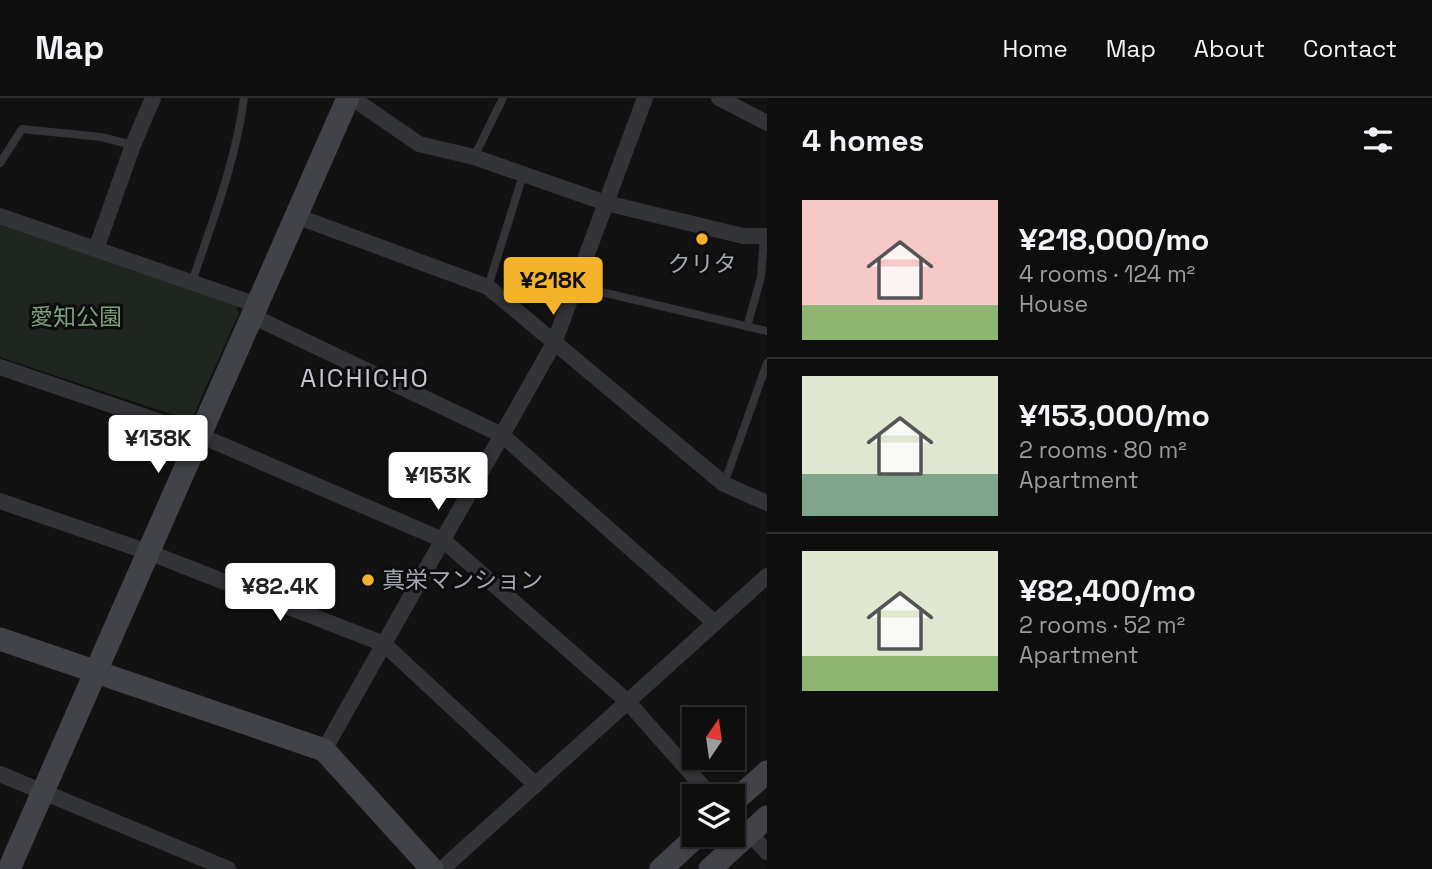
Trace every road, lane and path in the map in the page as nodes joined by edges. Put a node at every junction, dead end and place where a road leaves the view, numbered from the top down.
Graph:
1 (153, 98) edge
2 (244, 98) edge
3 (350, 98) edge
4 (503, 98) edge
5 (645, 98) edge
6 (719, 98) edge
7 (767, 123) edge
8 (133, 145) junction
9 (474, 157) junction
10 (0, 163) edge
11 (523, 175) junction
12 (606, 204) junction
13 (0, 216) edge
14 (296, 216) junction
15 (765, 236) edge
16 (96, 249) junction
17 (192, 282) junction
18 (576, 286) junction
19 (488, 287) junction
20 (254, 311) junction
21 (747, 327) junction
22 (767, 331) edge
23 (554, 342) junction
24 (767, 363) edge
25 (0, 367) edge
26 (200, 435) junction
27 (502, 435) junction
28 (724, 484) junction
29 (0, 501) edge
30 (767, 503) edge
31 (443, 540) junction
32 (148, 552) junction
33 (767, 576) edge
34 (715, 623) junction
35 (0, 639) edge
36 (384, 644) junction
37 (96, 672) junction
38 (628, 702) junction
39 (324, 750) junction
40 (767, 772) edge
41 (0, 774) edge
42 (700, 784) edge
43 (536, 785) junction
44 (745, 791) edge
45 (42, 792) junction
46 (767, 817) edge
47 (749, 833) junction
48 (685, 847) edge
49 (767, 852) edge
50 (9, 869) edge
51 (228, 869) edge
52 (432, 869) edge
53 (442, 869) edge
54 (660, 869) edge
55 (710, 869) edge

1 - 8 street
2 - 17 lane
3 - 9 street
3 - 14 street
4 - 9 lane
5 - 12 street
6 - 7 street
8 - 10 lane
8 - 16 street
9 - 11 street
11 - 12 street
11 - 19 lane
12 - 15 street
12 - 18 street
13 - 16 street
14 - 19 street
14 - 20 street
15 - 21 lane
16 - 17 street
17 - 20 street
18 - 21 lane
18 - 23 street
19 - 23 street
20 - 26 street
20 - 27 street
21 - 22 lane
23 - 27 street
23 - 28 street
24 - 28 lane
25 - 26 street
26 - 31 street
26 - 32 street
27 - 31 street
27 - 34 street
28 - 30 street
29 - 32 street
31 - 36 street
31 - 38 street
32 - 36 street
32 - 37 street
33 - 34 street
34 - 38 street
35 - 37 street
36 - 39 street
36 - 43 street
37 - 39 street
37 - 45 street
38 - 42 street
38 - 43 street
39 - 52 street
40 - 44 street
41 - 45 street
43 - 53 street
45 - 50 street
45 - 51 street
46 - 47 street
47 - 49 street
47 - 55 street
48 - 54 street

